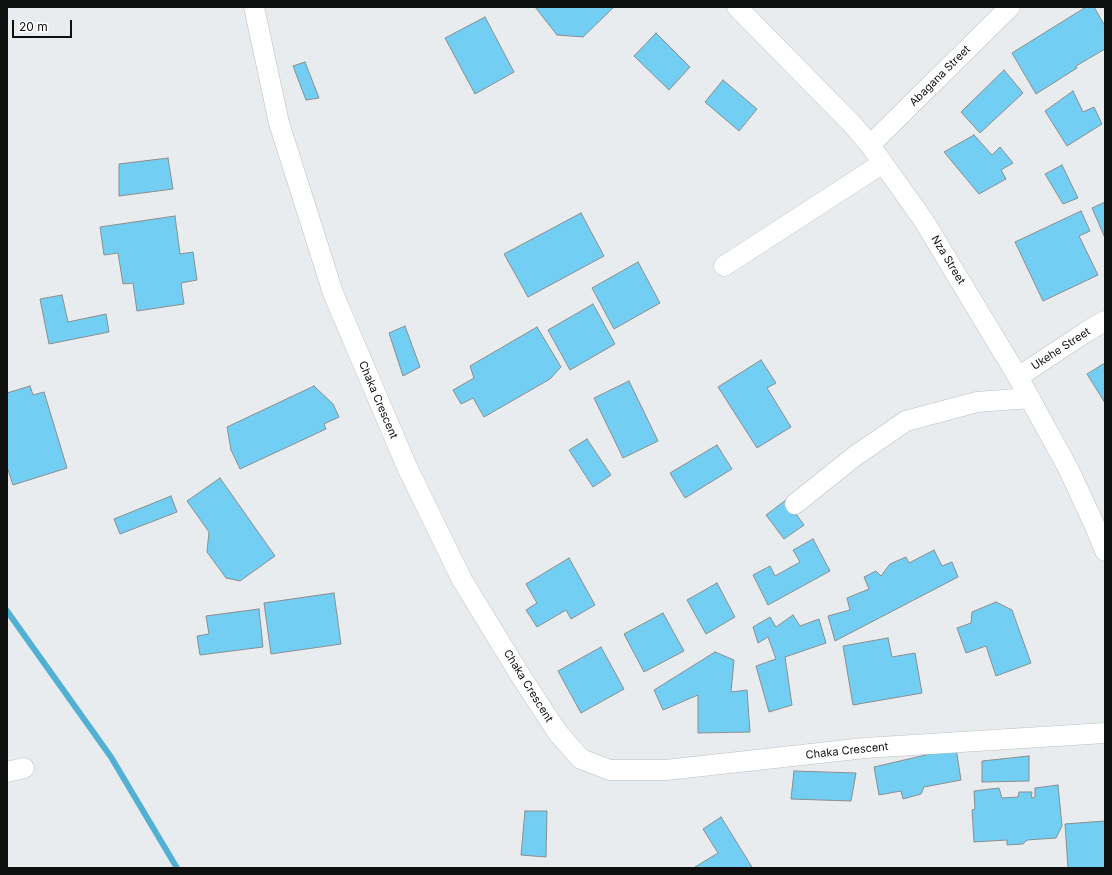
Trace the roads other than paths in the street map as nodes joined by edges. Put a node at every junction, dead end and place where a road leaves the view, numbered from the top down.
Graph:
1 (254, 7) edge
2 (737, 7) edge
3 (1010, 7) edge
4 (870, 145) junction
5 (883, 163) junction
6 (724, 266) dead end
7 (1105, 321) edge
8 (1018, 377) junction
9 (1030, 398) junction
10 (794, 504) dead end
11 (1105, 551) edge
12 (1105, 733) edge

1 - 12 street, Chaka Crescent
2 - 4 street, Nza Street
3 - 4 street, Abagana Street
4 - 5 street, Nza Street
5 - 6 street
5 - 8 street, Nza Street
7 - 8 street, Ukehe Street
8 - 9 street, Nza Street
9 - 10 street
9 - 11 street, Nza Street

